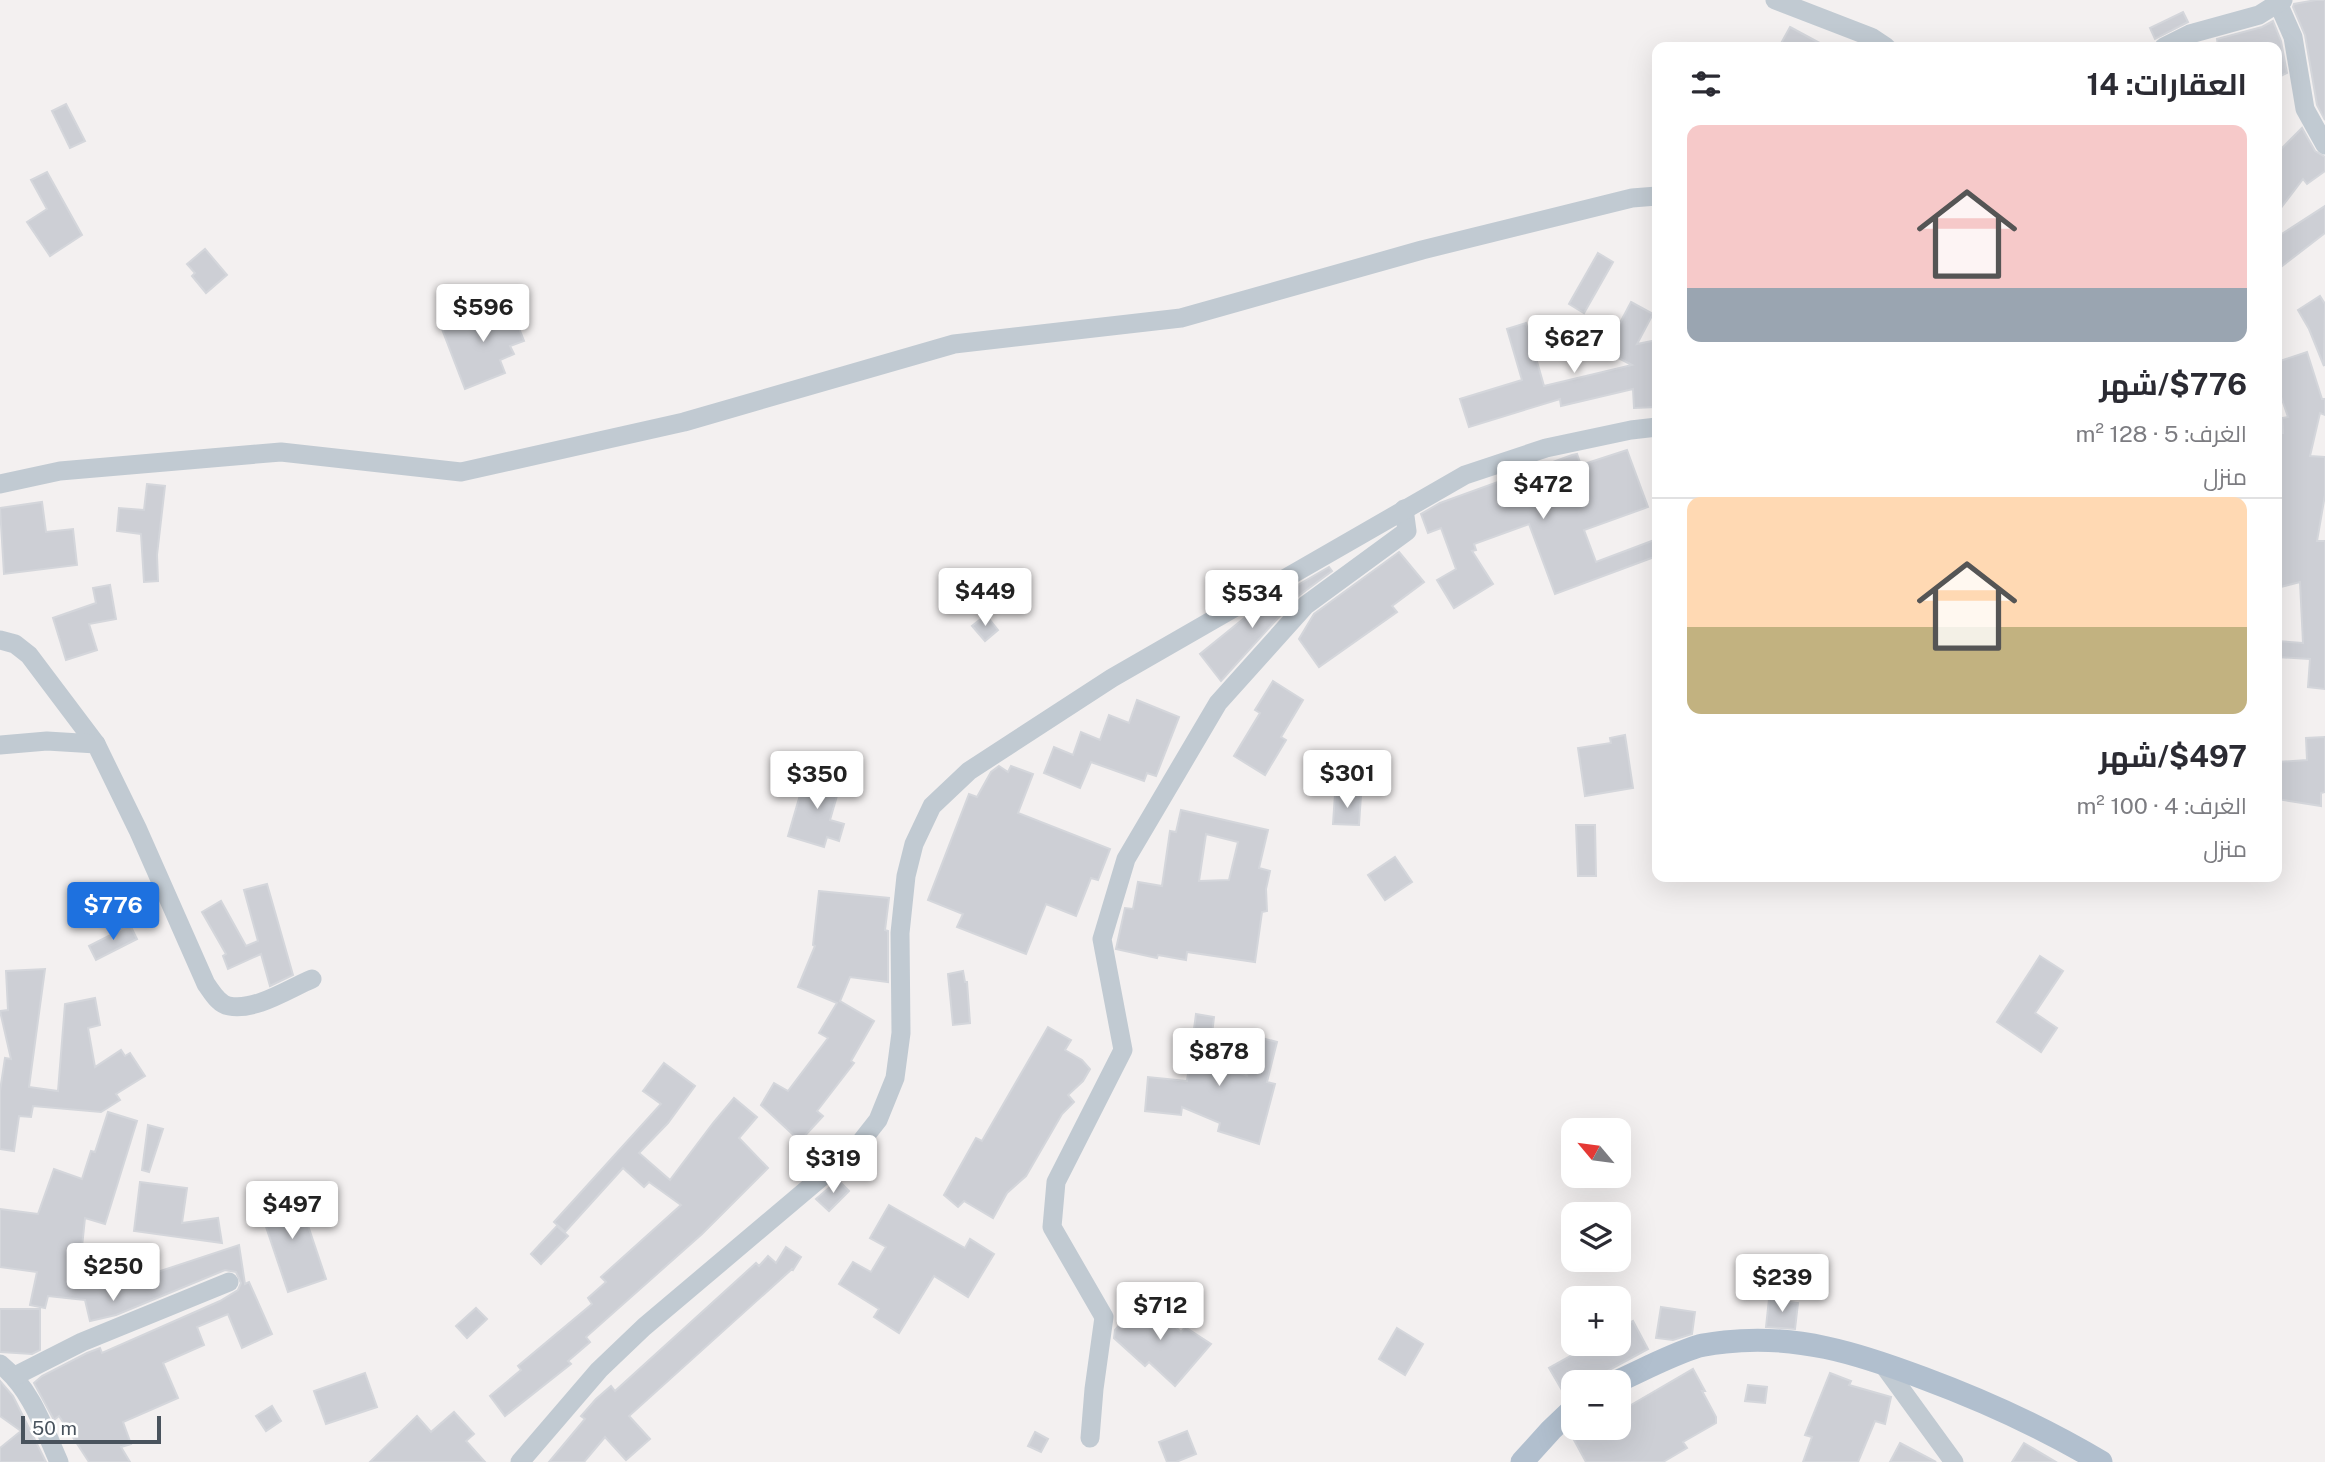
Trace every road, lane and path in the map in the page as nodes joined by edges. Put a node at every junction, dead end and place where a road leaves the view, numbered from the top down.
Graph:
1 (1775, 0) edge
2 (2281, 2) edge
3 (1878, 42) edge
4 (2174, 42) edge
5 (2325, 145) edge
6 (1652, 196) edge
7 (1652, 428) edge
8 (0, 484) edge
9 (1404, 509) junction
10 (0, 640) edge
11 (96, 744) junction
12 (0, 745) edge
13 (312, 979) dead end
14 (229, 1282) dead end
15 (1882, 1363) junction
16 (8, 1370) edge
17 (1631, 1375) edge
18 (1561, 1420) edge
19 (1090, 1438) dead end
20 (59, 1462) edge
21 (520, 1462) edge
22 (1522, 1462) edge
23 (1954, 1462) edge
24 (2101, 1462) edge

1 - 3 street
2 - 4 street
2 - 5 street
6 - 8 street
7 - 9 street
9 - 19 street
9 - 21 street
10 - 11 street
11 - 12 street
11 - 13 street
14 - 16 street
15 - 17 main road
15 - 23 street
15 - 24 main road
16 - 20 street
18 - 22 main road

